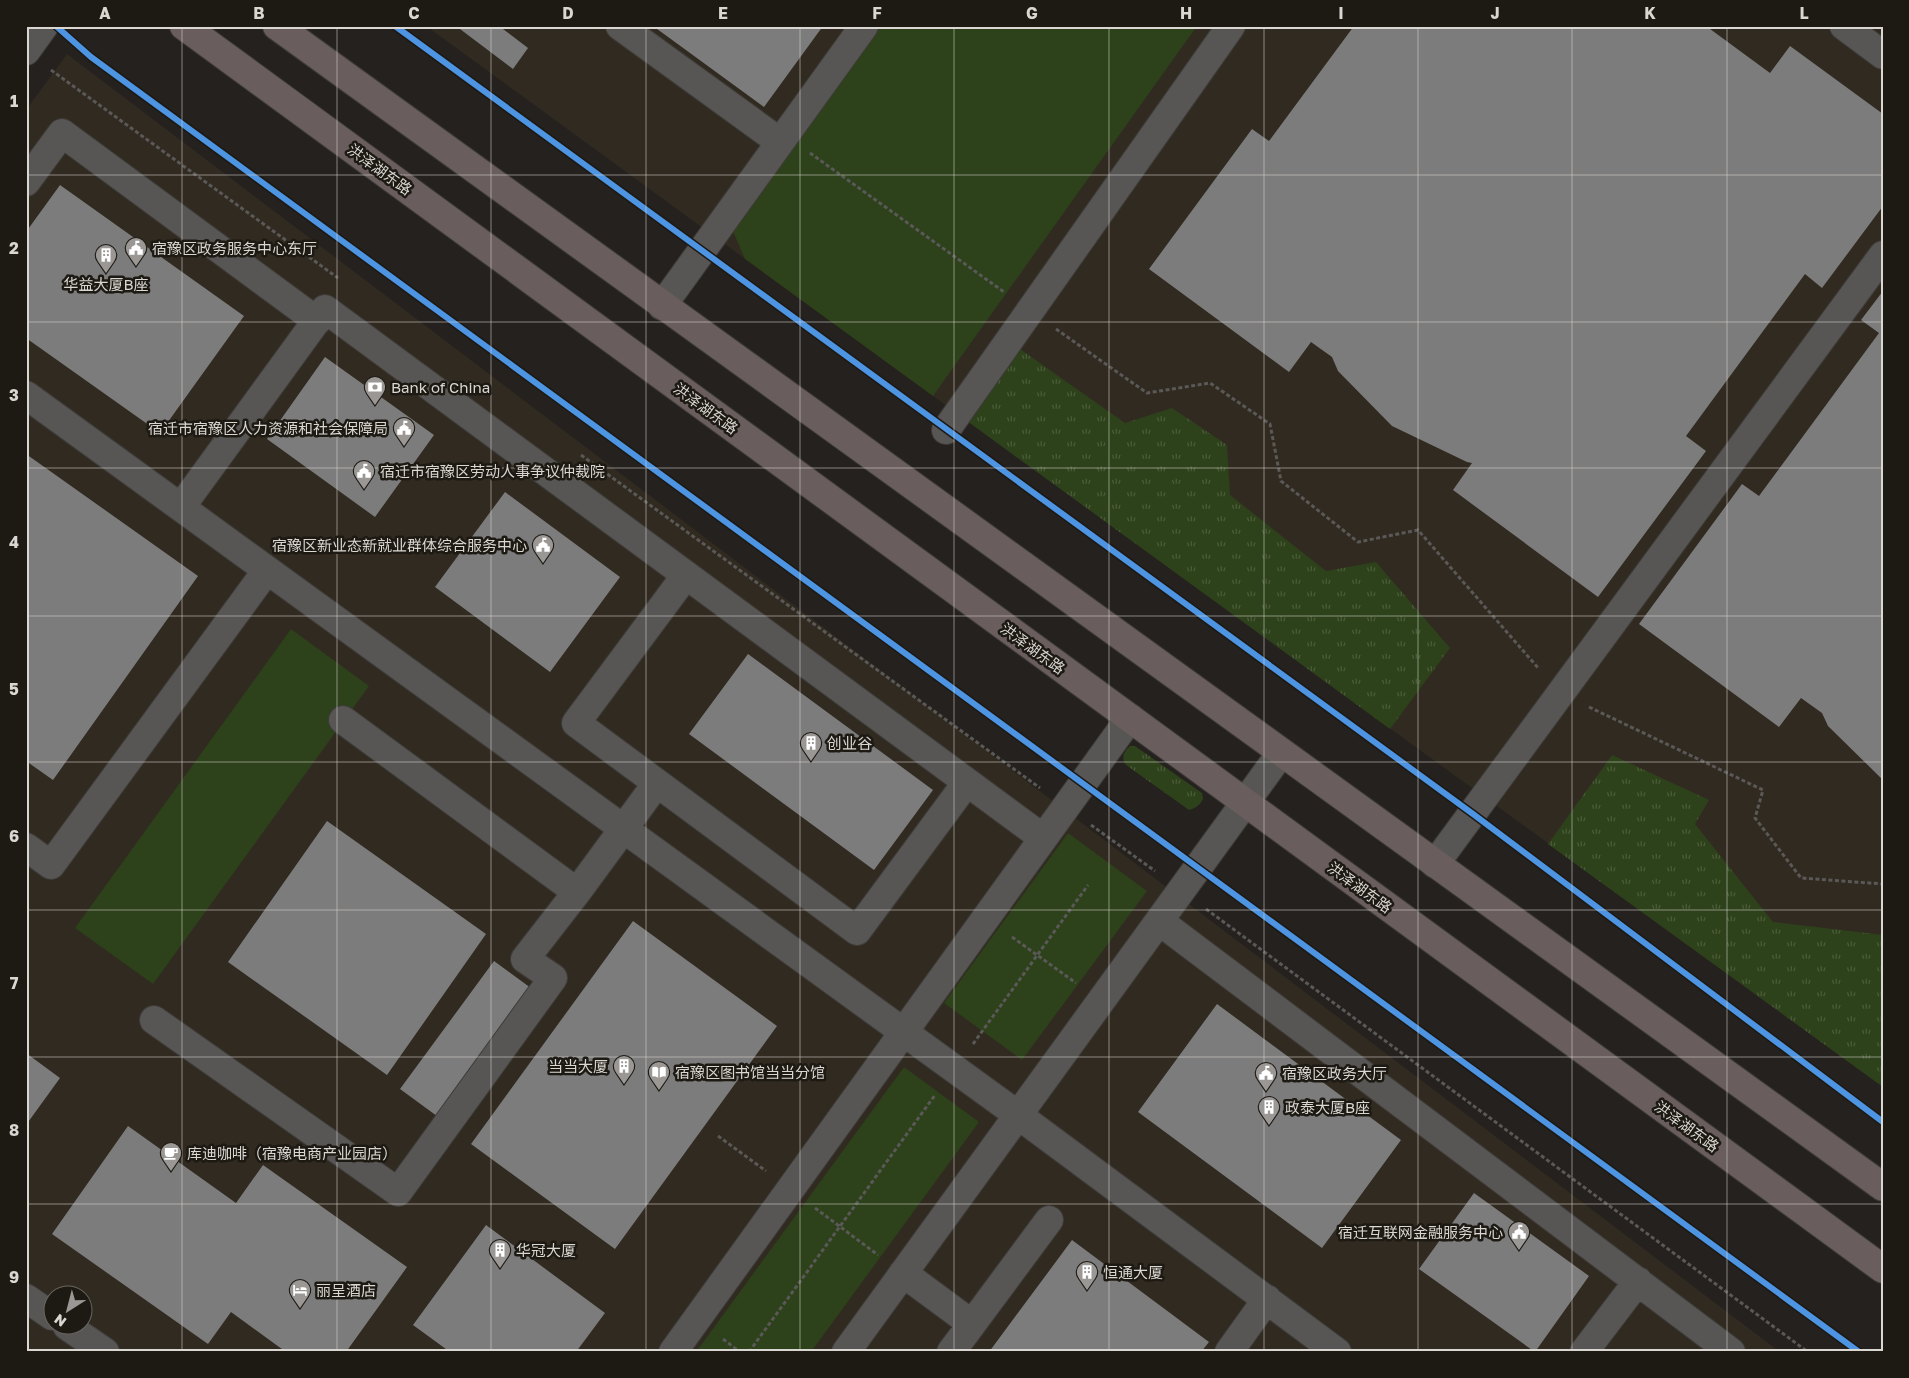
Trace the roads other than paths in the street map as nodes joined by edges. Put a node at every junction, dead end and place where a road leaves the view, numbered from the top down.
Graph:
1 (44, 26) edge
2 (184, 26) edge
3 (277, 26) edge
4 (620, 26) edge
5 (864, 26) edge
6 (1231, 26) edge
7 (1844, 26) edge
8 (26, 51) edge
9 (1883, 55) edge
10 (783, 139) junction
11 (26, 182) edge
12 (1883, 255) edge
13 (662, 306) junction
14 (317, 321) junction
15 (26, 395) edge
16 (946, 430) dead end
17 (181, 507) junction
18 (267, 570) junction
19 (686, 575) junction
20 (1130, 718) junction
21 (343, 720) dead end
22 (1281, 753) junction
23 (967, 782) junction
24 (657, 783) junction
25 (1245, 802) junction
26 (623, 828) junction
27 (1043, 838) junction
28 (26, 847) edge
29 (1435, 864) junction
30 (577, 892) junction
31 (1159, 921) junction
32 (154, 1020) dead end
33 (903, 1033) junction
34 (1018, 1115) junction
35 (1883, 1187) edge
36 (1049, 1220) dead end
37 (1883, 1269) edge
38 (902, 1274) junction
39 (1638, 1281) junction
40 (26, 1298) edge
41 (1267, 1299) junction
42 (42, 1309) edge
43 (972, 1324) junction
44 (82, 1336) edge
45 (105, 1352) edge
46 (673, 1352) edge
47 (846, 1352) edge
48 (952, 1352) edge
49 (1229, 1352) edge
50 (1337, 1352) edge
51 (1584, 1352) edge
52 (1731, 1352) edge

1 - 8 street
2 - 20 main road, 洪泽湖东路
3 - 13 main road
4 - 10 street
5 - 10 street
6 - 16 street
7 - 9 street
10 - 13 street
11 - 14 street
12 - 29 street
13 - 22 main road
14 - 17 street
14 - 19 street
15 - 17 street
17 - 18 street
18 - 26 street
18 - 28 street
19 - 23 street
19 - 24 street
20 - 25 main road, 洪泽湖东路
20 - 27 street
21 - 30 street
22 - 25 street
22 - 29 main road
23 - 24 street
23 - 27 street
24 - 26 street
25 - 31 street
25 - 37 main road, 洪泽湖东路
26 - 30 street
26 - 33 street
27 - 33 street
29 - 35 main road
30 - 32 street
31 - 34 street
31 - 39 street
33 - 34 street
33 - 46 street
34 - 38 street
34 - 41 street
36 - 43 street
38 - 43 street
38 - 47 street
39 - 51 street
39 - 52 street
40 - 42 street
41 - 49 street
41 - 50 street
43 - 48 street
44 - 45 street

